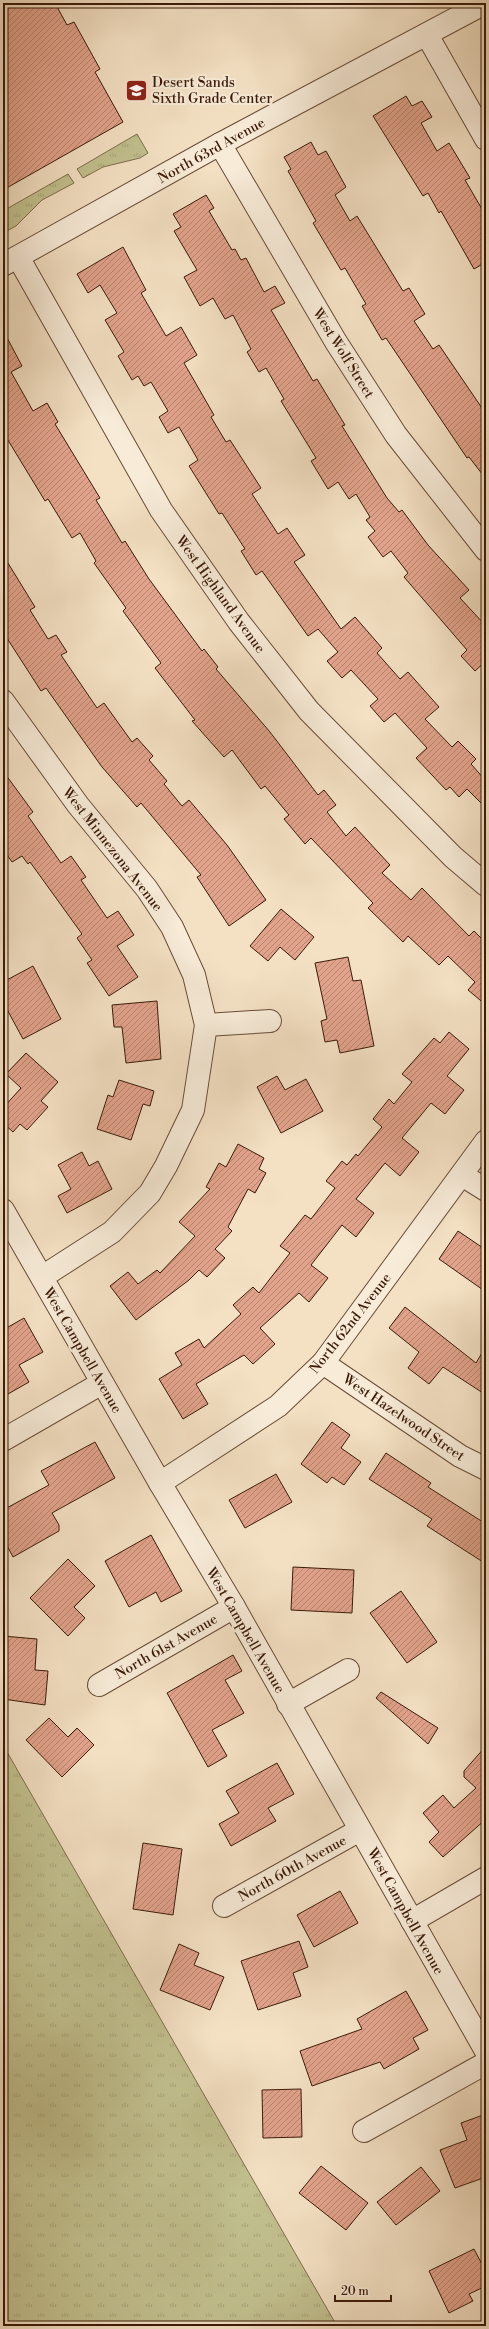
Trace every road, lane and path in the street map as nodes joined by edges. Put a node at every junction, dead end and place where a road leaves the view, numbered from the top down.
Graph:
1 (484, 3) edge
2 (426, 36) junction
3 (486, 139) edge
4 (220, 144) junction
5 (10, 261) edge
6 (486, 550) edge
7 (3, 701) edge
8 (486, 885) edge
9 (270, 1020) dead end
10 (206, 1025) junction
11 (486, 1141) edge
12 (462, 1174) junction
13 (486, 1190) edge
14 (3, 1210) edge
15 (42, 1277) junction
16 (323, 1363) junction
17 (102, 1384) junction
18 (3, 1440) edge
19 (486, 1469) edge
20 (160, 1483) junction
21 (234, 1607) junction
22 (348, 1670) dead end
23 (99, 1685) dead end
24 (288, 1704) junction
25 (360, 1830) junction
26 (486, 1878) edge
27 (224, 1906) dead end
28 (412, 1921) junction
29 (486, 2051) edge
30 (486, 2063) edge
31 (364, 2131) dead end

1 - 2 street, North 63rd Avenue
2 - 3 street
2 - 4 street, North 63rd Avenue
4 - 5 street, North 63rd Avenue
4 - 6 street, West Wolf Street
5 - 8 street, West Highland Avenue
7 - 10 street, West Minnezona Avenue
9 - 10 street
10 - 15 street, West Minnezona Avenue
11 - 12 street, North 62nd Avenue
12 - 13 street
12 - 16 street, North 62nd Avenue
14 - 15 street, West Campbell Avenue
15 - 17 street, West Campbell Avenue
16 - 19 street, West Hazelwood Street
16 - 20 street, North 62nd Avenue
17 - 18 street
17 - 20 street, West Campbell Avenue
20 - 21 street, West Campbell Avenue
21 - 23 street, North 61st Avenue
21 - 24 street, West Campbell Avenue
22 - 24 street
24 - 25 street, West Campbell Avenue
25 - 27 street, North 60th Avenue
25 - 28 street, West Campbell Avenue
26 - 28 street
28 - 29 street, West Campbell Avenue
30 - 31 street

